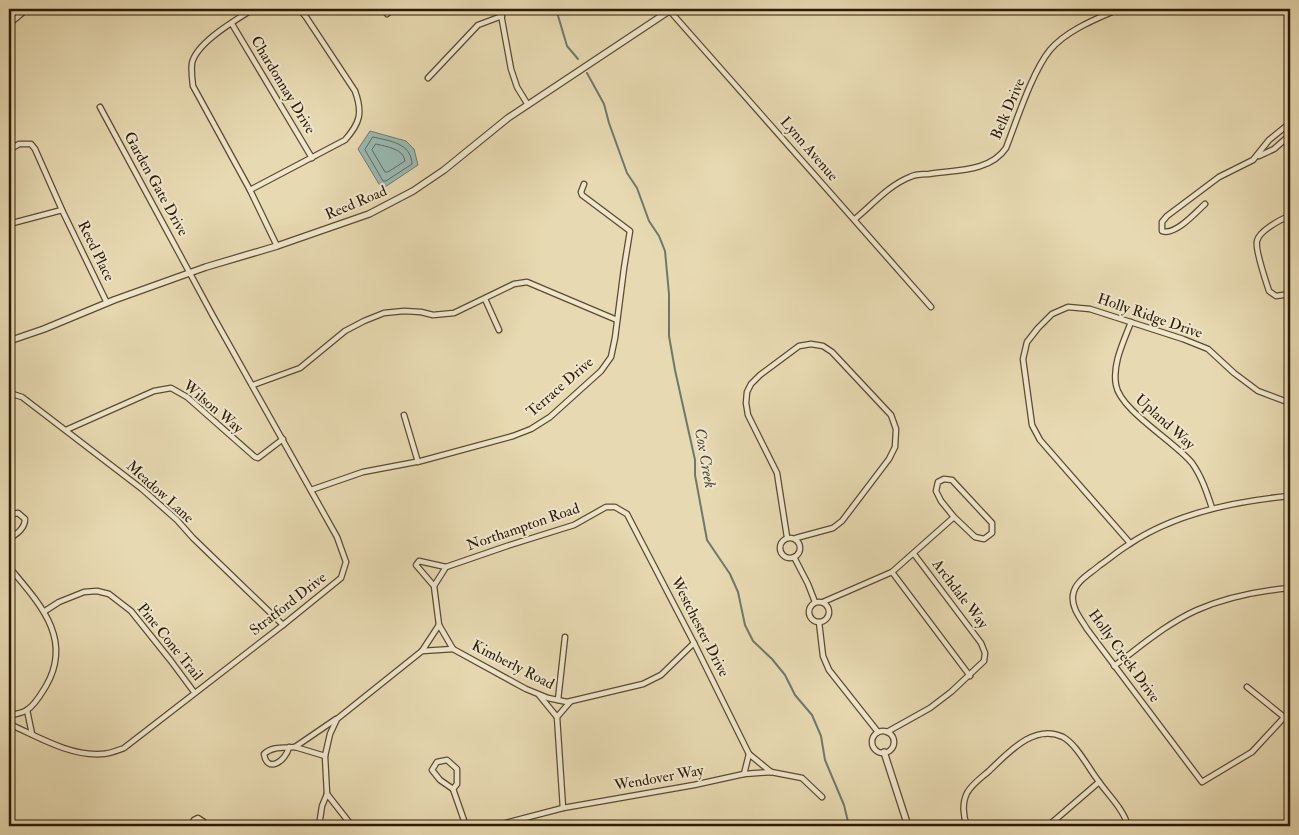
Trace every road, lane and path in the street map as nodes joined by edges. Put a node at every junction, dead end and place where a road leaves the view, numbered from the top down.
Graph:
1 (27, 9) edge
2 (253, 9) edge
3 (299, 9) edge
4 (394, 9) edge
5 (500, 9) edge
6 (670, 9) edge
7 (1119, 9) edge
8 (388, 14) dead end
9 (502, 16) junction
10 (9, 24) edge
11 (232, 24) junction
12 (428, 78) dead end
13 (528, 104) junction
14 (100, 107) dead end
15 (1290, 123) edge
16 (1290, 135) edge
17 (9, 150) edge
18 (1257, 156) junction
19 (312, 158) junction
20 (584, 184) dead end
21 (250, 190) junction
22 (1205, 204) dead end
23 (62, 210) junction
24 (1290, 216) edge
25 (855, 219) junction
26 (9, 224) edge
27 (277, 246) junction
28 (191, 272) junction
29 (1290, 294) edge
30 (485, 299) junction
31 (107, 303) junction
32 (931, 307) dead end
33 (617, 320) junction
34 (1130, 322) junction
35 (499, 330) dead end
36 (9, 342) edge
37 (253, 385) junction
38 (9, 393) edge
39 (1290, 403) edge
40 (404, 415) dead end
41 (66, 430) junction
42 (283, 439) junction
43 (418, 462) junction
44 (311, 490) junction
45 (1290, 496) edge
46 (606, 507) joint
47 (1212, 508) junction
48 (954, 517) junction
49 (9, 518) edge
50 (787, 537) junction
51 (796, 538) junction
52 (9, 539) edge
53 (1130, 543) junction
54 (914, 554) junction
55 (794, 558) junction
56 (9, 567) edge
57 (446, 567) junction
58 (892, 572) junction
59 (434, 586) junction
60 (1290, 588) edge
61 (815, 602) junction
62 (823, 602) junction
63 (44, 611) junction
64 (819, 622) junction
65 (283, 625) junction
66 (439, 625) junction
67 (565, 637) dead end
68 (694, 643) junction
69 (453, 649) junction
70 (422, 651) junction
71 (1114, 666) junction
72 (970, 676) junction
73 (1247, 688) dead end
74 (194, 692) junction
75 (538, 694) junction
76 (558, 700) junction
77 (571, 701) junction
78 (27, 710) junction
79 (1290, 711) edge
80 (9, 716) edge
81 (557, 717) junction
82 (1284, 718) junction
83 (337, 719) junction
84 (9, 724) edge
85 (878, 732) junction
86 (887, 732) junction
87 (32, 734) junction
88 (290, 747) junction
89 (295, 747) junction
90 (884, 752) junction
91 (749, 754) junction
92 (325, 756) junction
93 (771, 772) junction
94 (744, 774) junction
95 (1099, 782) junction
96 (453, 789) junction
97 (327, 794) junction
98 (822, 796) dead end
99 (563, 808) junction
100 (190, 826) edge
101 (204, 826) edge
102 (319, 826) edge
103 (352, 826) edge
104 (466, 826) edge
105 (494, 826) edge
106 (908, 826) edge
107 (967, 826) edge
108 (1048, 826) edge
109 (1128, 826) edge

1 - 10 street
2 - 11 street
3 - 19 street
4 - 8 street
5 - 9 street
6 - 13 street, Reed Road
6 - 25 street, Lynn Avenue
7 - 25 street, Belk Drive
9 - 12 street
9 - 13 street
11 - 19 street, Chardonnay Drive
11 - 21 street
13 - 27 street, Reed Road
14 - 28 street, Garden Gate Drive
15 - 18 street
16 - 18 street
17 - 23 street, Reed Place
18 - 22 street
19 - 21 street
20 - 33 street, Terrace Drive
21 - 27 street
23 - 26 street, Reed Place
23 - 31 street, Reed Place
24 - 29 street
25 - 32 street, Lynn Avenue
27 - 28 street, Reed Road
28 - 31 street, Reed Road
28 - 37 street, Stratford Drive
30 - 33 street
30 - 35 street
30 - 37 street
31 - 36 street, Reed Road
33 - 43 street, Terrace Drive
34 - 39 street, Holly Ridge Drive
34 - 47 street, Upland Way
34 - 53 street, Holly Ridge Drive
37 - 42 street, Stratford Drive
38 - 41 street, Meadow Lane
40 - 43 street
41 - 42 street, Wilson Way
41 - 65 street, Meadow Lane
42 - 44 street, Stratford Drive
43 - 44 street, Terrace Drive
44 - 65 street, Stratford Drive
45 - 47 street, Holly Creek Drive
46 - 57 street, Northampton Road
46 - 68 street, Westchester Drive
47 - 53 street, Holly Creek Drive
48 - 48 street
48 - 54 street
49 - 52 street
50 - 51 street
50 - 51 street
50 - 55 street
51 - 55 street
53 - 71 street, Holly Creek Drive
54 - 58 street
54 - 72 street, Archdale Way
55 - 61 street
56 - 63 street
57 - 59 street
57 - 59 street
58 - 62 street
58 - 72 street
59 - 66 street
60 - 71 street
61 - 62 street
61 - 64 street
62 - 64 street
63 - 74 street, Pine Cone Trail
63 - 78 street
64 - 85 street
65 - 74 street, Stratford Drive
66 - 69 street, Kimberly Road
66 - 70 street
67 - 76 street
68 - 77 street, Kimberly Road
68 - 91 street, Westchester Drive
69 - 70 street, Kimberly Road
69 - 75 street, Kimberly Road
70 - 83 street
71 - 82 street, Holly Creek Drive
72 - 86 street, Archdale Way
73 - 82 street
74 - 87 street, Stratford Drive
75 - 76 street, Kimberly Road
75 - 81 street
76 - 77 street, Kimberly Road
77 - 81 street
78 - 80 street
78 - 87 street
79 - 82 street
81 - 99 street
83 - 89 street
83 - 92 street
84 - 87 street, Stratford Drive
85 - 86 street
85 - 90 street
86 - 90 street
88 - 88 street
88 - 89 street
89 - 92 street
90 - 106 street
91 - 93 street
91 - 94 street
92 - 97 street
93 - 94 street, Wendover Way
93 - 98 street, Wendover Way
94 - 99 street, Wendover Way
95 - 107 street
95 - 108 street
95 - 109 street
96 - 96 street
96 - 104 street
97 - 102 street
97 - 103 street
99 - 105 street, Wendover Way
100 - 101 street

